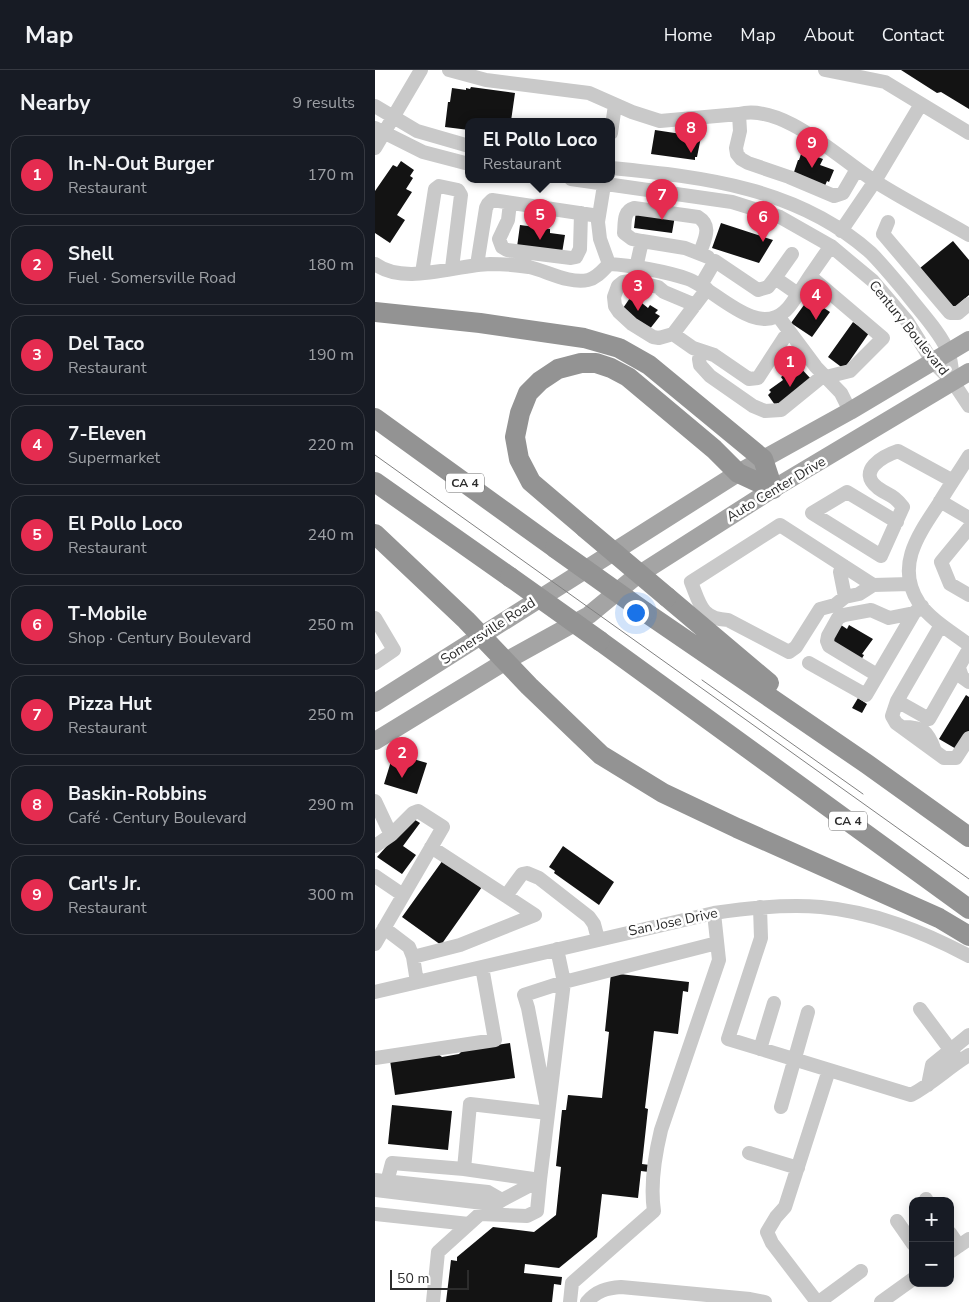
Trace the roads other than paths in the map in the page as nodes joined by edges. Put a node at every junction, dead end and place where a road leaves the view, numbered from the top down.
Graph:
1 (421, 70) edge
2 (449, 70) edge
3 (825, 70) edge
4 (921, 104) junction
5 (615, 105) junction
6 (375, 106) edge
7 (739, 114) junction
8 (393, 118) junction
9 (613, 118) edge
10 (379, 131) edge
11 (969, 133) edge
12 (465, 145) edge
13 (375, 148) edge
14 (465, 163) edge
15 (615, 168) edge
16 (857, 169) junction
17 (875, 181) junction
18 (604, 183) edge
19 (615, 183) edge
20 (510, 203) junction
21 (581, 214) junction
22 (599, 216) junction
23 (888, 222) dead end
24 (841, 231) junction
25 (969, 235) edge
26 (642, 241) junction
27 (831, 246) junction
28 (700, 253) junction
29 (791, 254) dead end
30 (715, 261) junction
31 (375, 264) edge
32 (609, 264) junction
33 (477, 265) junction
34 (452, 268) junction
35 (636, 268) junction
36 (422, 273) junction
37 (810, 276) junction
38 (775, 278) junction
39 (704, 287) junction
40 (798, 294) junction
41 (969, 304) edge
42 (695, 305) junction
43 (375, 312) edge
44 (778, 316) junction
45 (790, 333) junction
46 (673, 334) junction
47 (969, 340) edge
48 (703, 351) junction
49 (948, 352) junction
50 (932, 361) junction
51 (969, 372) edge
52 (825, 376) junction
53 (953, 382) junction
54 (969, 406) edge
55 (850, 411) junction
56 (375, 418) edge
57 (969, 456) edge
58 (763, 459) junction
59 (738, 473) junction
60 (953, 481) junction
61 (375, 482) edge
62 (773, 489) junction
63 (940, 501) junction
64 (969, 518) edge
65 (897, 522) junction
66 (969, 528) edge
67 (375, 534) edge
68 (884, 549) junction
69 (911, 552) junction
70 (844, 566) junction
71 (910, 584) junction
72 (873, 585) junction
73 (969, 595) edge
74 (845, 597) junction
75 (918, 609) junction
76 (375, 618) edge
77 (941, 625) junction
78 (481, 635) junction
79 (969, 645) edge
80 (969, 649) edge
81 (506, 661) junction
82 (809, 663) dead end
83 (375, 664) edge
84 (959, 668) junction
85 (877, 675) junction
86 (969, 682) edge
87 (897, 701) junction
88 (375, 704) edge
89 (969, 738) edge
90 (375, 741) edge
91 (867, 764) junction
92 (375, 801) edge
93 (391, 835) junction
94 (969, 837) edge
95 (375, 846) edge
96 (431, 848) junction
97 (375, 876) edge
98 (403, 895) junction
99 (506, 896) junction
100 (760, 907) junction
101 (969, 909) edge
102 (714, 913) junction
103 (384, 928) junction
104 (969, 936) edge
105 (598, 939) junction
106 (717, 943) junction
107 (375, 944) edge
108 (557, 949) junction
109 (969, 956) edge
110 (413, 958) junction
111 (482, 967) junction
112 (417, 982) junction
113 (564, 982) junction
114 (375, 992) edge
115 (774, 1003) dead end
116 (920, 1009) dead end
117 (808, 1012) dead end
118 (969, 1035) edge
119 (760, 1048) junction
120 (959, 1055) edge
121 (375, 1058) edge
122 (795, 1059) junction
123 (829, 1070) junction
124 (781, 1107) dead end
125 (548, 1113) junction
126 (749, 1153) dead end
127 (798, 1168) junction
128 (464, 1169) junction
129 (540, 1180) junction
130 (381, 1181) edge
131 (375, 1190) edge
132 (502, 1200) junction
133 (375, 1214) edge
134 (480, 1214) junction
135 (897, 1221) dead end
136 (469, 1224) junction
137 (912, 1242) edge
138 (861, 1271) dead end
139 (909, 1282) edge
140 (433, 1302) edge
141 (570, 1302) edge
142 (587, 1302) edge
143 (765, 1302) edge
144 (818, 1302) edge
145 (881, 1302) edge

1 - 8 street
2 - 5 street
3 - 4 street
4 - 11 street
4 - 17 street
5 - 7 street
5 - 9 street
6 - 8 street
7 - 16 street
7 - 16 street
8 - 10 street
8 - 12 street
10 - 13 street
10 - 14 street
15 - 24 street, Century Boulevard
16 - 17 street
17 - 24 street
17 - 25 street
18 - 22 street
19 - 27 street, Century Boulevard
20 - 21 street
20 - 21 street
20 - 33 street
21 - 22 street
22 - 32 street
23 - 41 street
24 - 49 street, Century Boulevard
26 - 28 street
26 - 28 street
26 - 35 street
27 - 37 street
27 - 50 street, Century Boulevard
28 - 30 street
29 - 38 street
30 - 38 street
30 - 39 street
31 - 36 street
32 - 33 street
32 - 35 street
33 - 34 street
34 - 36 street
34 - 36 street
35 - 39 street
37 - 40 street
37 - 52 street
38 - 40 street
39 - 42 street
39 - 44 street
40 - 44 street
42 - 46 street
42 - 46 street
43 - 58 highway
44 - 45 street
45 - 48 street
45 - 52 street
46 - 48 street
47 - 49 main road
48 - 52 street
49 - 50 main road
49 - 53 street, Century Boulevard
50 - 53 street, Century Boulevard
50 - 55 main road
51 - 53 main road, Auto Center Drive
52 - 55 street
53 - 54 street
53 - 62 main road, Auto Center Drive
55 - 58 main road
56 - 91 highway, CA 4, bridge
57 - 60 street
58 - 59 main road
58 - 62 highway
59 - 62 highway
59 - 78 main road, Somersville Road
59 - 91 highway, bridge
60 - 63 street
60 - 65 street
61 - 101 highway, CA 4, bridge
62 - 81 main road, Auto Center Drive
63 - 64 street
63 - 69 street
65 - 68 street
65 - 68 street
66 - 73 street
67 - 78 highway
68 - 69 street
69 - 71 street
70 - 72 street
70 - 74 street
70 - 74 street
71 - 72 street
71 - 75 street
72 - 74 street
75 - 77 street
75 - 85 street
75 - 85 street
76 - 83 street
77 - 79 street
77 - 87 street
78 - 81 highway
78 - 88 main road, Somersville Road
80 - 84 street
81 - 90 main road
81 - 104 highway
82 - 85 street
84 - 86 street
84 - 87 street
87 - 89 street
91 - 94 highway, CA 4
92 - 93 street
93 - 95 street
93 - 96 street
96 - 98 street
96 - 99 street
97 - 98 street
98 - 103 street
99 - 105 street
99 - 110 street
100 - 102 street, San Jose Drive
100 - 109 street, San Jose Drive
100 - 119 street
102 - 105 street, San Jose Drive
102 - 106 street
103 - 107 street
103 - 110 street
105 - 108 street, San Jose Drive
106 - 113 street
106 - 141 street
108 - 111 street, San Jose Drive
108 - 113 street
110 - 112 street
111 - 112 street, San Jose Drive
111 - 121 street
112 - 114 street, San Jose Drive
113 - 125 street
113 - 125 street
115 - 119 street
116 - 120 street
117 - 122 street
118 - 120 street
119 - 122 street
120 - 123 street
122 - 123 street
122 - 124 street
123 - 127 street
125 - 128 street
125 - 129 street
126 - 127 street
127 - 144 street
128 - 129 street
128 - 130 street
129 - 132 street
129 - 134 street
130 - 132 street
131 - 132 street
132 - 134 street
133 - 136 street
134 - 136 street
135 - 137 street
136 - 140 street
138 - 144 street
139 - 145 street
142 - 143 street

